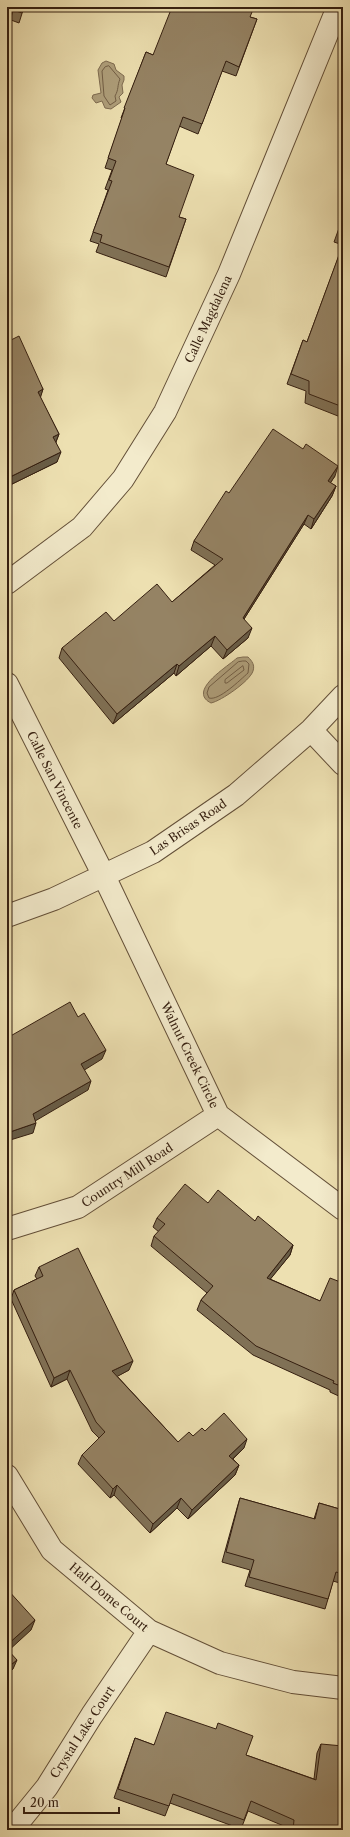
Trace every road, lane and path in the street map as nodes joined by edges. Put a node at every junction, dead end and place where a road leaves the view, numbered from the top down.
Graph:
1 (338, 7) edge
2 (7, 583) edge
3 (7, 684) edge
4 (343, 696) edge
5 (311, 730) junction
6 (343, 764) edge
7 (104, 876) junction
8 (7, 916) edge
9 (218, 1115) junction
10 (343, 1209) edge
11 (7, 1229) edge
12 (7, 1476) edge
13 (149, 1631) junction
14 (343, 1688) edge
15 (12, 1830) edge

1 - 2 street, Calle Magdalena
3 - 7 street, Calle San Vincente
4 - 5 street, Las Brisas Road
5 - 6 street
5 - 7 street, Las Brisas Road
7 - 8 street, Las Brisas Road
7 - 9 street, Walnut Creek Circle
9 - 10 street, Walnut Creek Circle
9 - 11 street, Country Mill Road
12 - 13 street, Half Dome Court
13 - 14 street, Half Dome Court
13 - 15 street, Crystal Lake Court

